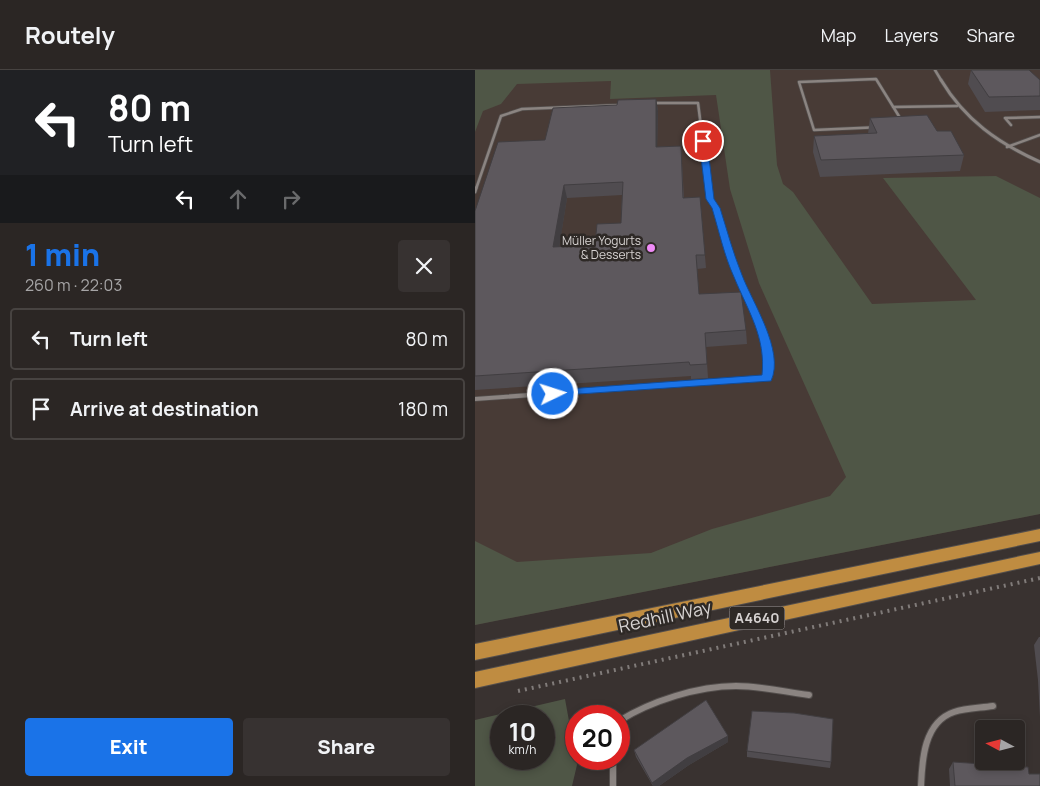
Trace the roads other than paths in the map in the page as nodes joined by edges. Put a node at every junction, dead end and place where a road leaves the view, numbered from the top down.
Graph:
1 (935, 70) edge
2 (941, 80) joint
3 (653, 103) edge
4 (625, 105) edge
5 (957, 106) junction
6 (893, 107) junction
7 (1040, 117) edge
8 (1011, 125) dead end
9 (1040, 135) edge
10 (1007, 147) junction
11 (1040, 162) edge
12 (475, 192) edge
13 (475, 400) edge
14 (1040, 535) edge
15 (1040, 558) edge
16 (475, 652) edge
17 (475, 680) edge
18 (809, 695) dead end
19 (993, 706) dead end
20 (630, 713) edge
21 (613, 770) edge
22 (613, 786) edge
23 (921, 786) edge

1 - 2 lane
2 - 5 street
3 - 13 lane
4 - 12 lane
5 - 6 lane
5 - 10 street
6 - 6 lane
7 - 8 lane
9 - 10 lane
10 - 11 street
14 - 16 main road, Redhill Way / A4640
15 - 17 main road, Redhill Way / A4640
18 - 20 street
19 - 23 street
21 - 22 street

